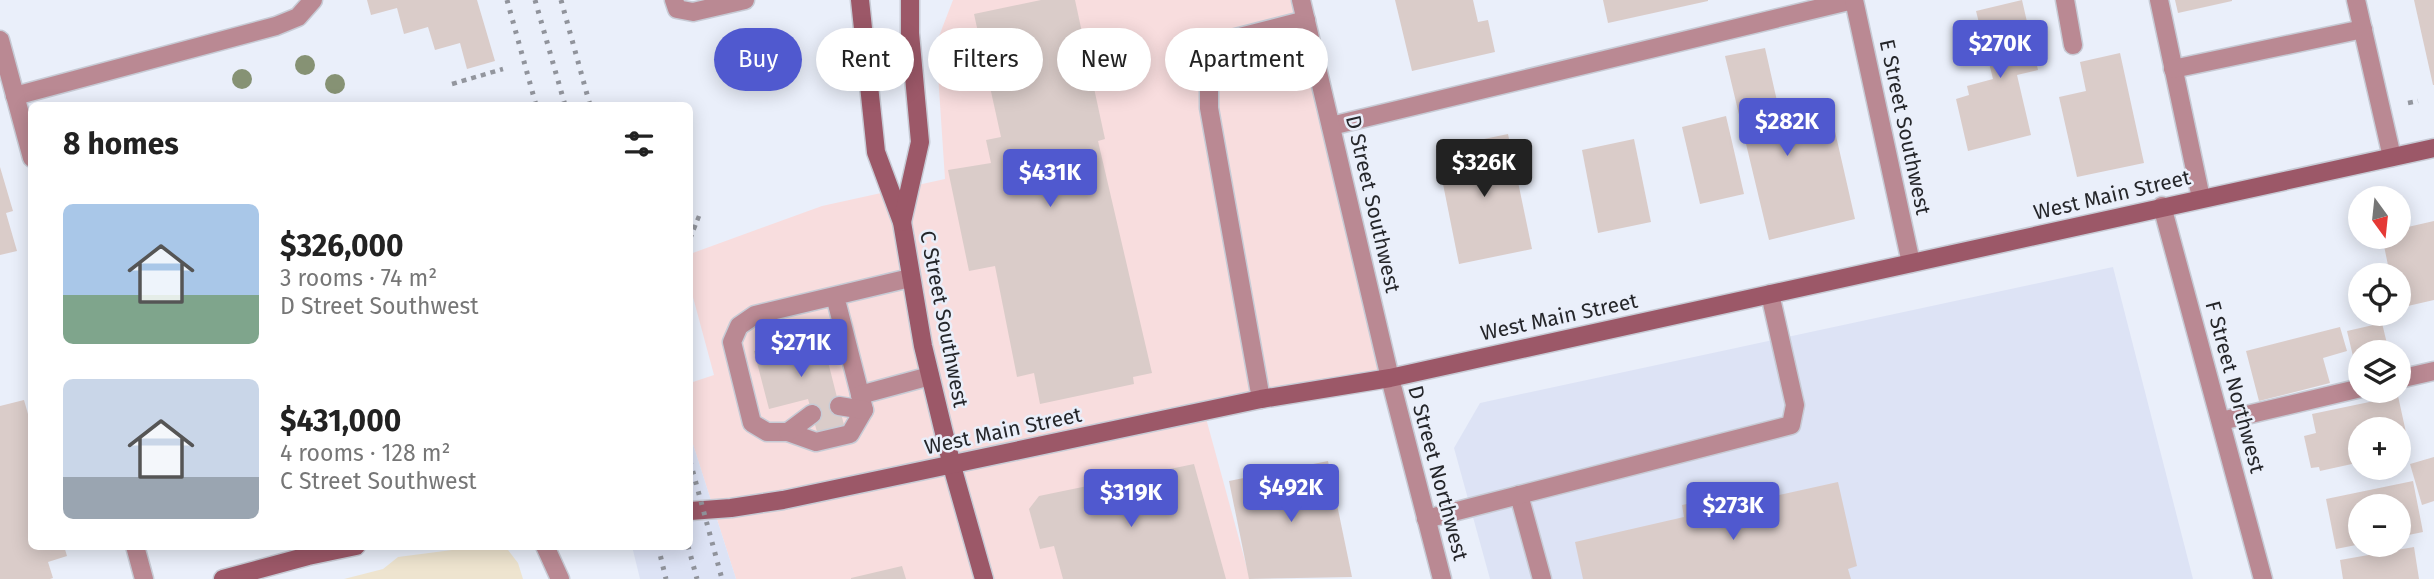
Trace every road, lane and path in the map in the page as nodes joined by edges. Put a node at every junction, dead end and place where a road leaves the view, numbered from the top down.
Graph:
1 (313, 0) edge
2 (674, 0) edge
3 (745, 0) edge
4 (860, 0) edge
5 (910, 0) edge
6 (1301, 0) edge
7 (1854, 0) edge
8 (2065, 0) edge
9 (2159, 0) edge
10 (2356, 0) edge
11 (1306, 20) junction
12 (2363, 29) junction
13 (0, 40) edge
14 (2073, 45) dead end
15 (503, 69) dead end
16 (2174, 69) junction
17 (452, 84) dead end
18 (7, 97) edge
19 (2418, 101) dead end
20 (2407, 103) dead end
21 (1331, 126) junction
22 (28, 148) edge
23 (2434, 148) edge
24 (2392, 157) junction
25 (2201, 198) junction
26 (2162, 206) junction
27 (699, 216) dead end
28 (902, 222) junction
29 (693, 231) edge
30 (1911, 263) junction
31 (910, 278) junction
32 (1770, 294) junction
33 (835, 296) junction
34 (2434, 371) edge
35 (930, 376) junction
36 (2411, 376) edge
37 (1390, 378) junction
38 (2348, 391) edge
39 (1261, 399) junction
40 (862, 402) junction
41 (839, 406) dead end
42 (812, 414) dead end
43 (2221, 421) junction
44 (788, 432) junction
45 (952, 466) junction
46 (1519, 495) junction
47 (693, 511) edge
48 (1426, 519) junction
49 (136, 550) edge
50 (335, 550) edge
51 (547, 550) edge
52 (144, 579) edge
53 (223, 579) edge
54 (560, 579) edge
55 (984, 579) edge
56 (1442, 579) edge
57 (1542, 579) edge
58 (2263, 579) edge

1 - 18 street
2 - 3 street
4 - 28 main road, C Street Southwest
5 - 28 main road, C Street Southwest
6 - 11 street, D Street Southwest
7 - 21 street
7 - 30 street, E Street Southwest
8 - 14 street
9 - 16 street
10 - 12 street
11 - 21 street, D Street Southwest
11 - 39 street
12 - 16 street
12 - 24 street
13 - 18 street
15 - 17 path
16 - 25 street
18 - 22 street
19 - 20 path
21 - 37 street, D Street Southwest
23 - 24 main road, West Main Street
24 - 25 main road, West Main Street
25 - 26 main road, West Main Street
26 - 30 main road, West Main Street
26 - 43 street, F Street Northwest
27 - 29 path
28 - 31 main road, C Street Southwest
30 - 32 main road, West Main Street
31 - 33 street
31 - 35 main road, C Street Southwest
32 - 37 main road, West Main Street
32 - 46 street
33 - 40 street
33 - 44 street
34 - 36 street
35 - 40 street
35 - 45 main road, C Street Southwest
37 - 39 main road, West Main Street
37 - 48 street, D Street Northwest
38 - 43 street
39 - 45 main road, West Main Street
40 - 41 street
40 - 44 street
42 - 44 street
43 - 58 street, F Street Northwest
45 - 47 main road, West Main Street
45 - 55 main road, C Street Southwest
46 - 48 street
46 - 57 street
48 - 56 street, D Street Northwest
49 - 52 street
50 - 53 main road
51 - 54 street

